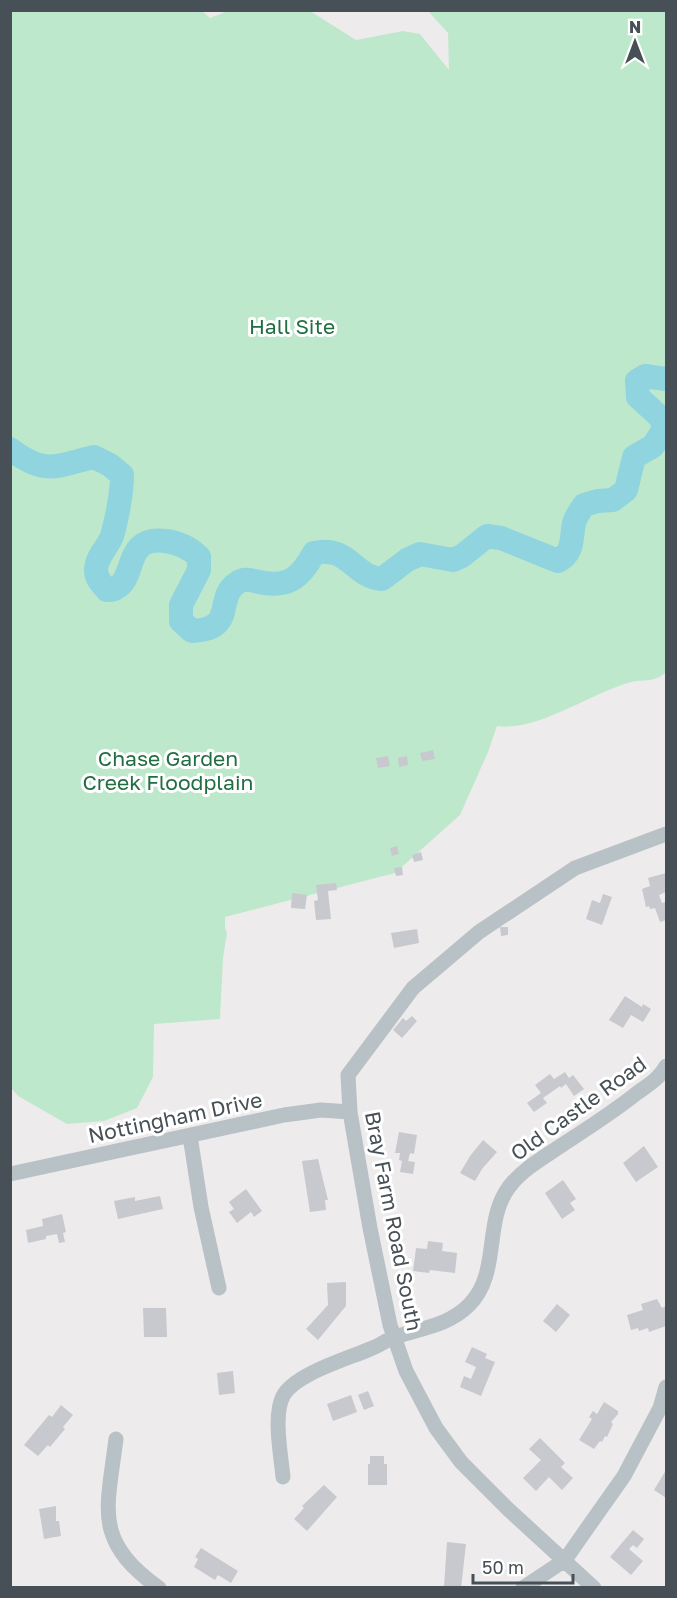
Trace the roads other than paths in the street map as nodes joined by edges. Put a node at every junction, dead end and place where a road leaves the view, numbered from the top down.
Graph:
1 (666, 834) edge
2 (666, 1066) edge
3 (351, 1112) junction
4 (190, 1136) junction
5 (10, 1174) edge
6 (219, 1288) dead end
7 (394, 1338) junction
8 (666, 1387) edge
9 (116, 1439) dead end
10 (283, 1477) dead end
11 (565, 1560) junction
12 (159, 1587) edge
13 (523, 1587) edge
14 (594, 1587) edge

1 - 3 street, Bray Farm Road South
2 - 7 street, Old Castle Road
3 - 4 street, Nottingham Drive
3 - 7 street, Bray Farm Road South
4 - 5 street, Nottingham Drive
4 - 6 street
7 - 10 street, Old Castle Road
7 - 11 street, Bray Farm Road South
8 - 11 street
9 - 12 street
11 - 13 street
11 - 14 street, Bray Farm Road South

